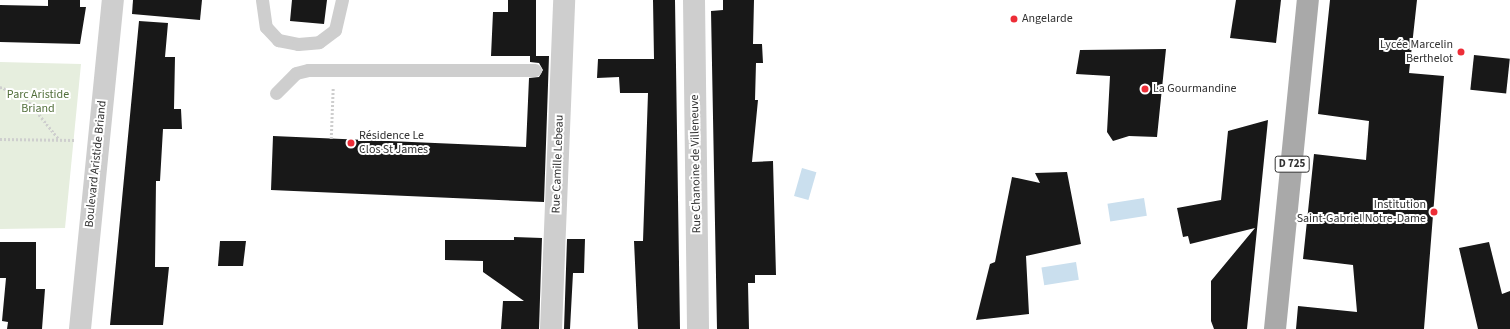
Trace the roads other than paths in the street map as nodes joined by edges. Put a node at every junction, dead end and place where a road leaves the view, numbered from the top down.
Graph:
1 (113, 0) edge
2 (262, 0) edge
3 (342, 0) edge
4 (564, 0) edge
5 (694, 0) edge
6 (1308, 0) edge
7 (535, 70) dead end
8 (276, 93) dead end
9 (80, 329) edge
10 (551, 329) edge
11 (698, 329) edge
12 (1275, 329) edge

1 - 9 street, Boulevard Aristide Briand
2 - 3 lane
4 - 10 street, Rue Camille Lebeau
5 - 11 street, Rue Chanoine de Villeneuve
6 - 12 main road, D 725
7 - 8 lane

